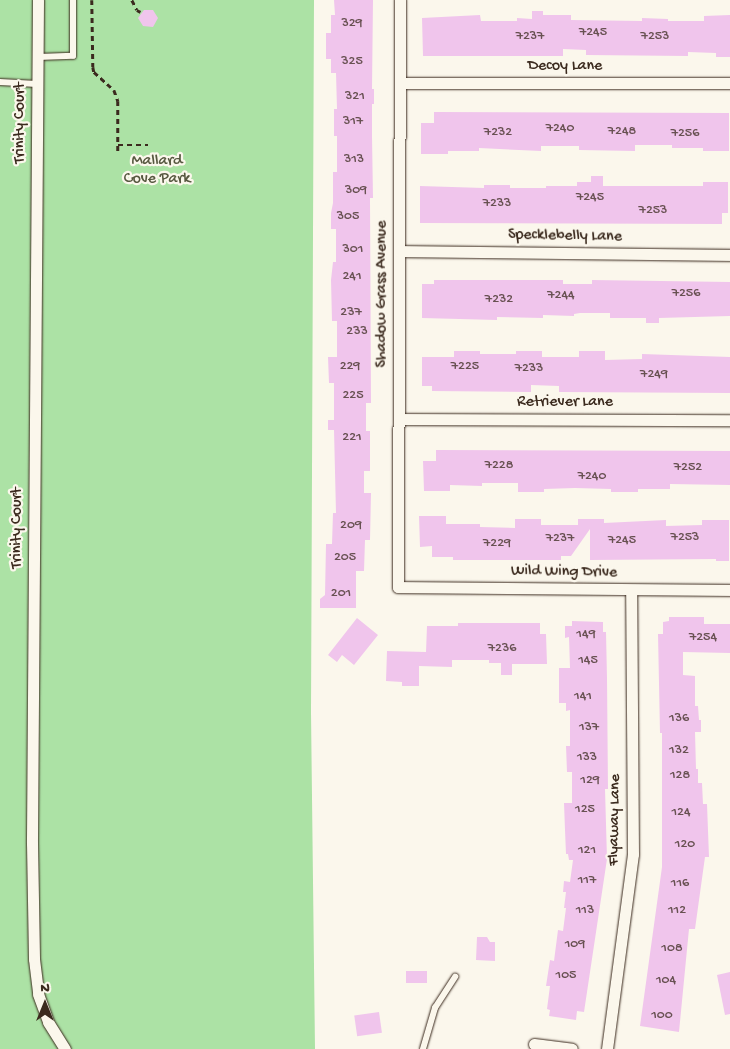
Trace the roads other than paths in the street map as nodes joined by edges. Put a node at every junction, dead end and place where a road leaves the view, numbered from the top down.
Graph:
1 (38, 0) edge
2 (73, 0) edge
3 (400, 0) edge
4 (38, 57) junction
5 (0, 82) edge
6 (400, 83) junction
7 (730, 83) edge
8 (37, 84) junction
9 (400, 251) junction
10 (730, 255) edge
11 (400, 419) junction
12 (730, 420) edge
13 (398, 587) joint
14 (631, 590) junction
15 (730, 590) edge
16 (455, 978) dead end
17 (534, 1044) dead end
18 (65, 1049) edge
19 (423, 1049) edge
20 (572, 1049) edge
21 (608, 1049) edge

1 - 4 street, Trinity Court
2 - 4 lane
3 - 6 street, Shadow Grass Avenue
4 - 8 street, Trinity Court
5 - 8 lane
6 - 7 street, Decoy Lane
6 - 9 street, Shadow Grass Avenue
8 - 18 street, Trinity Court
9 - 10 street, Specklebelly Lane
9 - 11 street, Shadow Grass Avenue
11 - 12 street, Retriever Lane
11 - 13 street, Shadow Grass Avenue
13 - 14 street, Wild Wing Drive
14 - 15 street, Wild Wing Drive
14 - 21 street, Flyaway Lane
16 - 19 lane
17 - 20 street

